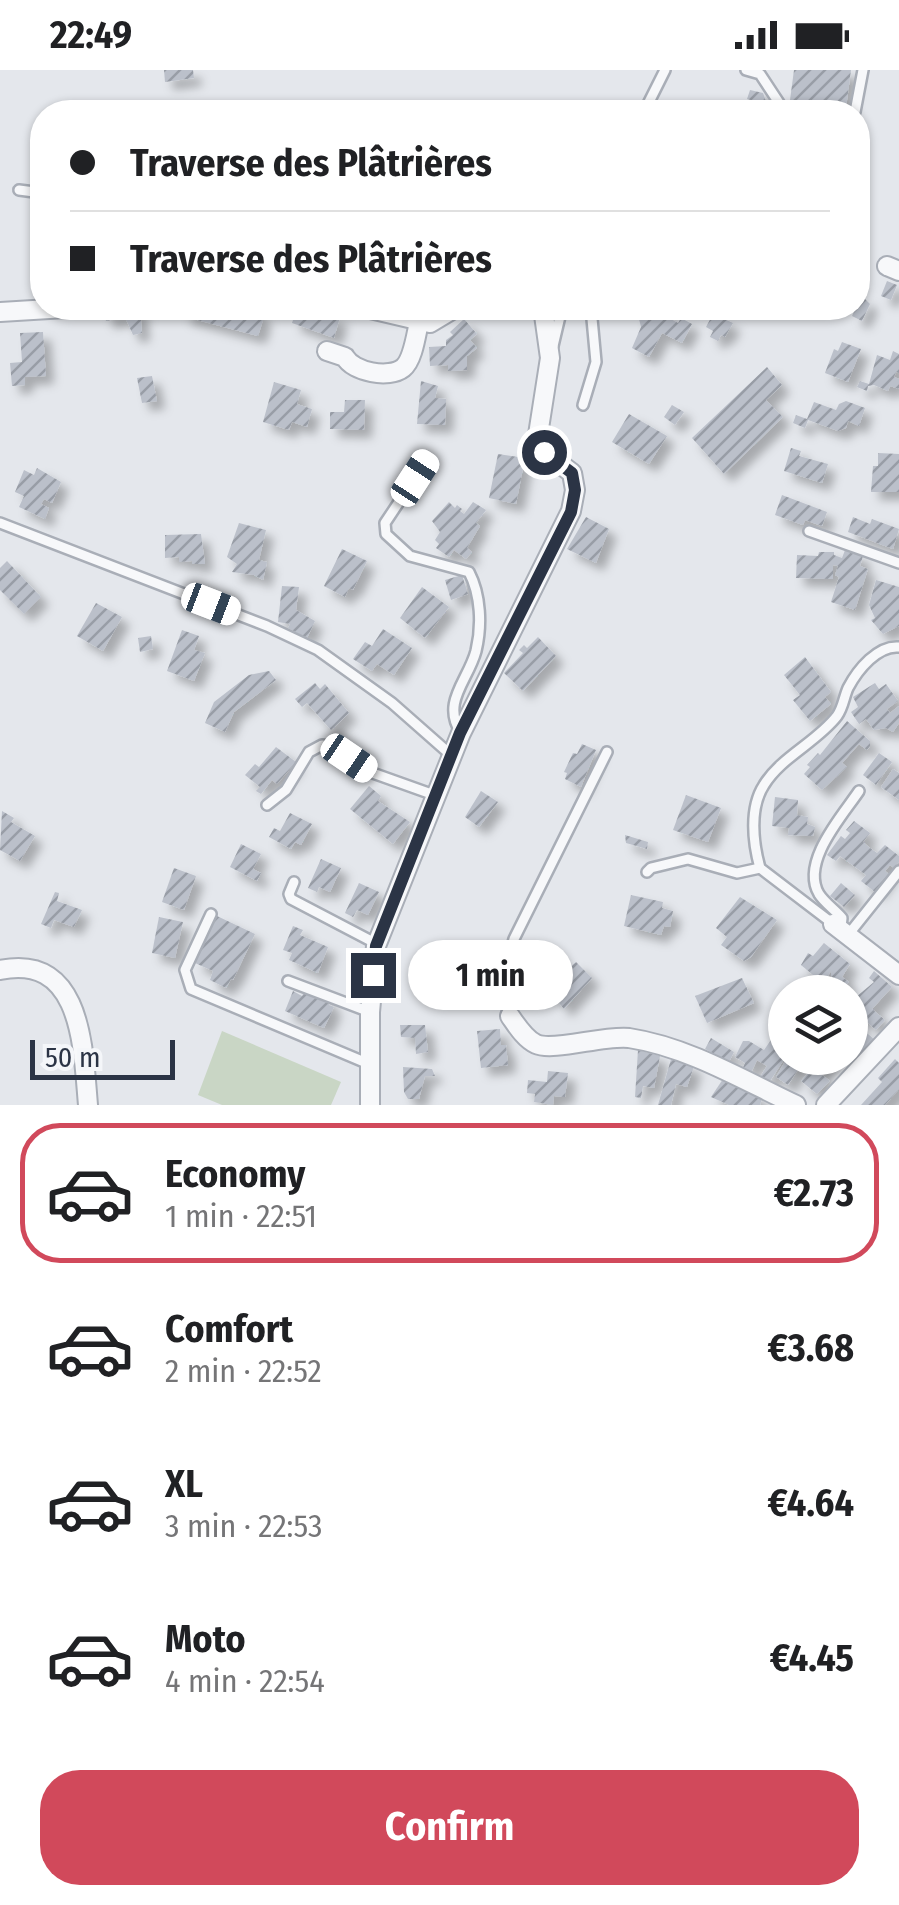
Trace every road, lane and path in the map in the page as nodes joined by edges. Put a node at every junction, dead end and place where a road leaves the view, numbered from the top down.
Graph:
1 (665, 70) edge
2 (746, 70) edge
3 (863, 70) edge
4 (650, 100) edge
5 (777, 100) edge
6 (857, 100) edge
7 (19, 190) dead end
8 (30, 191) edge
9 (30, 310) edge
10 (0, 312) edge
11 (422, 320) edge
12 (545, 320) edge
13 (559, 320) edge
14 (592, 320) edge
15 (327, 351) dead end
16 (550, 358) junction
17 (583, 405) dead end
18 (427, 460) dead end
19 (0, 523) edge
20 (809, 531) dead end
21 (899, 564) edge
22 (899, 647) edge
23 (460, 733) junction
24 (607, 752) dead end
25 (452, 756) junction
26 (859, 791) dead end
27 (437, 796) junction
28 (268, 805) dead end
29 (760, 868) junction
30 (899, 871) edge
31 (647, 872) dead end
32 (294, 882) dead end
33 (211, 914) dead end
34 (840, 930) junction
35 (377, 944) junction
36 (0, 970) edge
37 (899, 975) edge
38 (288, 981) dead end
39 (370, 1012) junction
40 (510, 1016) joint
41 (899, 1028) edge
42 (369, 1064) junction
43 (88, 1105) edge
44 (370, 1105) edge
45 (796, 1105) edge
46 (826, 1105) edge

1 - 4 lane
2 - 5 lane
3 - 6 lane
7 - 8 lane
9 - 10 street
11 - 15 street
12 - 16 street
13 - 16 lane
14 - 17 lane
16 - 23 street
18 - 23 lane
19 - 25 lane
20 - 21 lane
22 - 29 lane
23 - 25 street
24 - 40 lane
25 - 27 street
26 - 34 lane
27 - 28 lane
27 - 35 street
29 - 31 lane
29 - 34 lane
30 - 34 lane
32 - 35 lane
33 - 42 lane
34 - 37 street
35 - 39 street
36 - 43 street
38 - 39 lane
39 - 42 street
40 - 45 street
41 - 46 street
42 - 44 street

